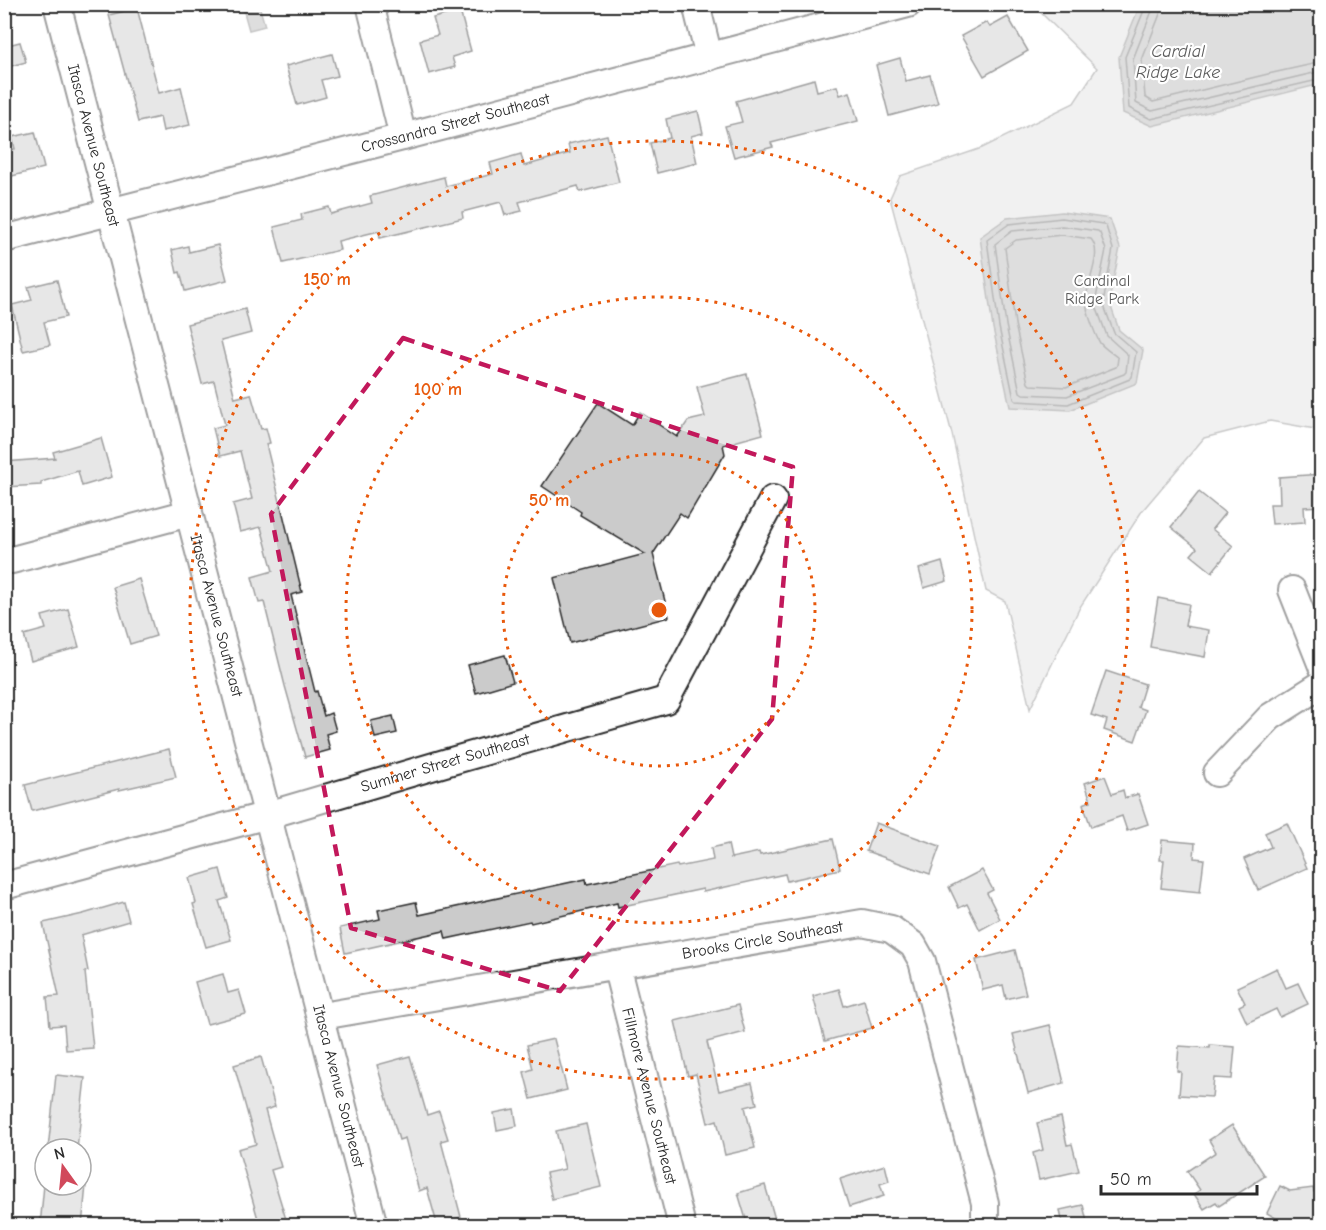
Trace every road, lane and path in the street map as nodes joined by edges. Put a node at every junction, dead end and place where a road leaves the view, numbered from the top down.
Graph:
1 (57, 4) edge
2 (370, 4) edge
3 (696, 4) edge
4 (908, 4) edge
5 (709, 57) junction
6 (403, 137) junction
7 (110, 212) junction
8 (4, 239) edge
9 (773, 499) dead end
10 (189, 513) junction
11 (12, 560) dead end
12 (1292, 590) dead end
13 (1322, 666) edge
14 (1322, 684) edge
15 (1217, 773) dead end
16 (268, 815) junction
17 (4, 886) edge
18 (616, 965) junction
19 (322, 1016) junction
20 (374, 1226) edge
21 (682, 1226) edge
22 (984, 1226) edge

1 - 7 street, Itasca Avenue Southeast
2 - 6 street
3 - 5 street
4 - 5 street, Crossandra Street Southeast
5 - 6 street, Crossandra Street Southeast
6 - 7 street, Crossandra Street Southeast
7 - 8 street, Crossandra Street Southeast
7 - 10 street, Itasca Avenue Southeast
9 - 16 street, Summer Street Southeast
10 - 11 street
10 - 16 street, Itasca Avenue Southeast
12 - 13 street
14 - 15 street
16 - 17 street, Summer Street Southeast
16 - 19 street, Itasca Avenue Southeast
18 - 19 street, Brooks Circle Southeast
18 - 21 street, Fillmore Avenue Southeast
18 - 22 street, Brooks Circle Southeast
19 - 20 street, Itasca Avenue Southeast

